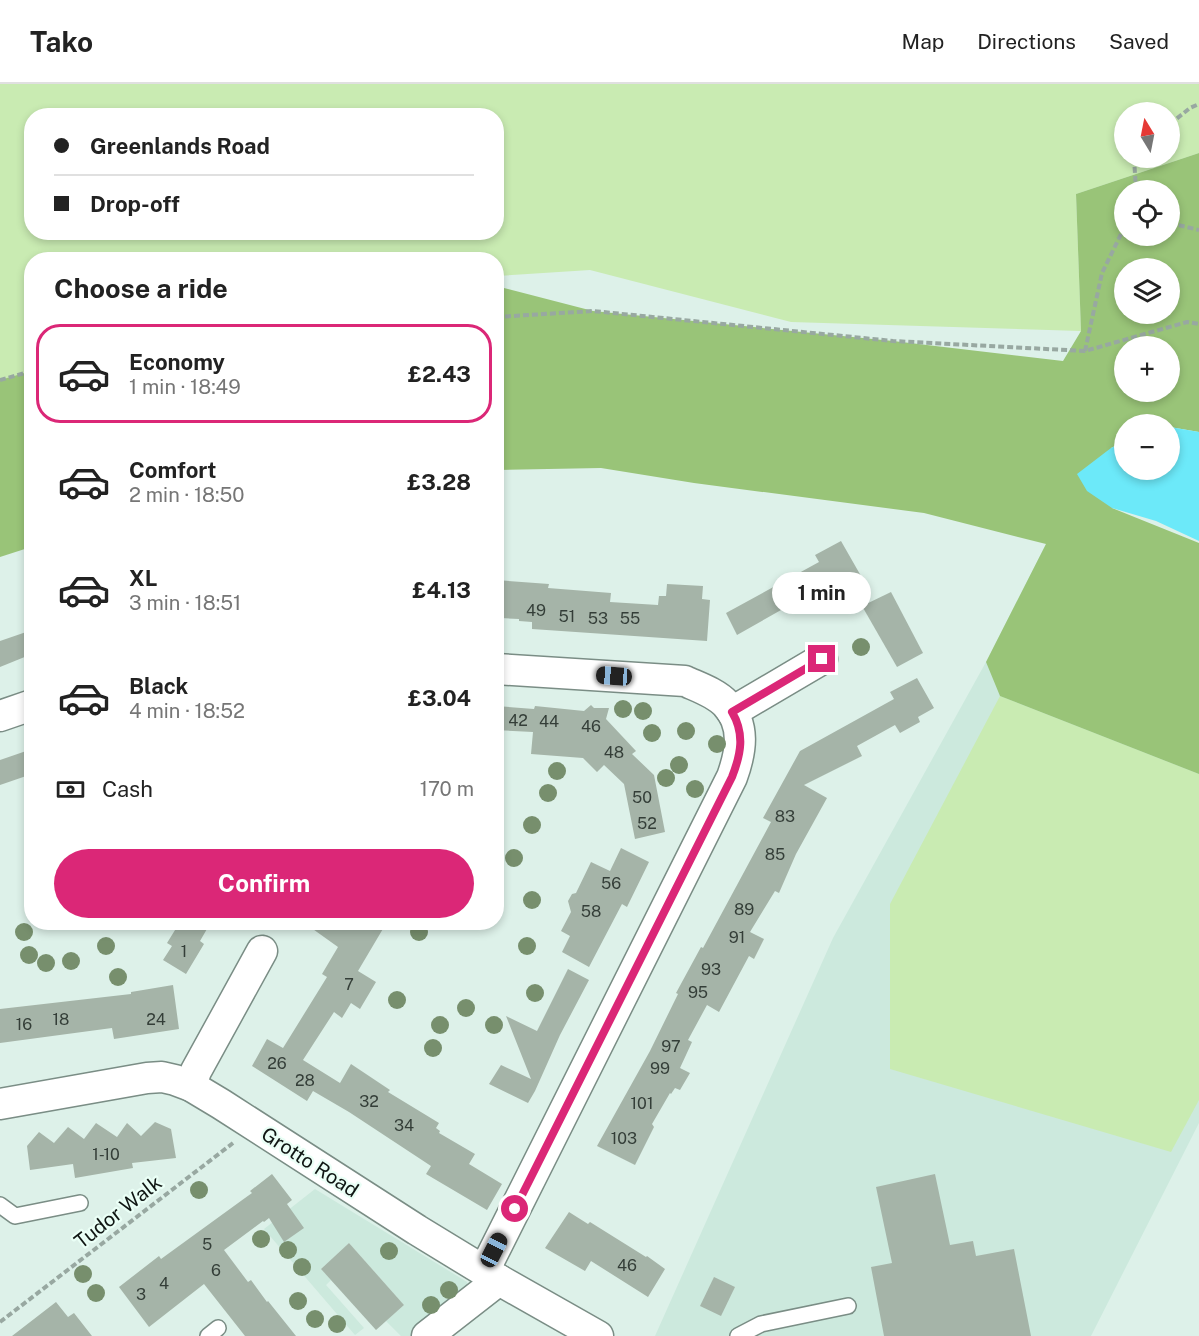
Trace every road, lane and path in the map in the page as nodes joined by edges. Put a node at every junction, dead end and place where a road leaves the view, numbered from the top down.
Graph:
1 (1199, 104) edge
2 (1180, 116) edge
3 (1180, 225) edge
4 (1199, 230) edge
5 (1115, 246) edge
6 (504, 317) edge
7 (1199, 324) edge
8 (1085, 351) junction
9 (24, 373) edge
10 (0, 380) edge
11 (822, 659) dead end
12 (504, 670) edge
13 (24, 708) edge
14 (732, 712) junction
15 (0, 716) edge
16 (262, 951) dead end
17 (191, 1086) junction
18 (0, 1104) edge
19 (255, 1126) junction
20 (80, 1203) dead end
21 (0, 1205) edge
22 (492, 1275) junction
23 (848, 1306) dead end
24 (0, 1322) edge
25 (427, 1336) edge
26 (598, 1336) edge
27 (738, 1336) edge

1 - 2 path
3 - 4 path
5 - 8 path
6 - 8 path
7 - 8 path
9 - 10 path
11 - 14 street
12 - 14 street
13 - 15 street
14 - 22 street
16 - 17 street
17 - 18 street, Grotto Road
17 - 19 street, Grotto Road
19 - 22 street, Grotto Road
19 - 24 path, Tudor Walk
20 - 21 lane
22 - 25 street
22 - 26 street, Grotto Road
23 - 27 lane

